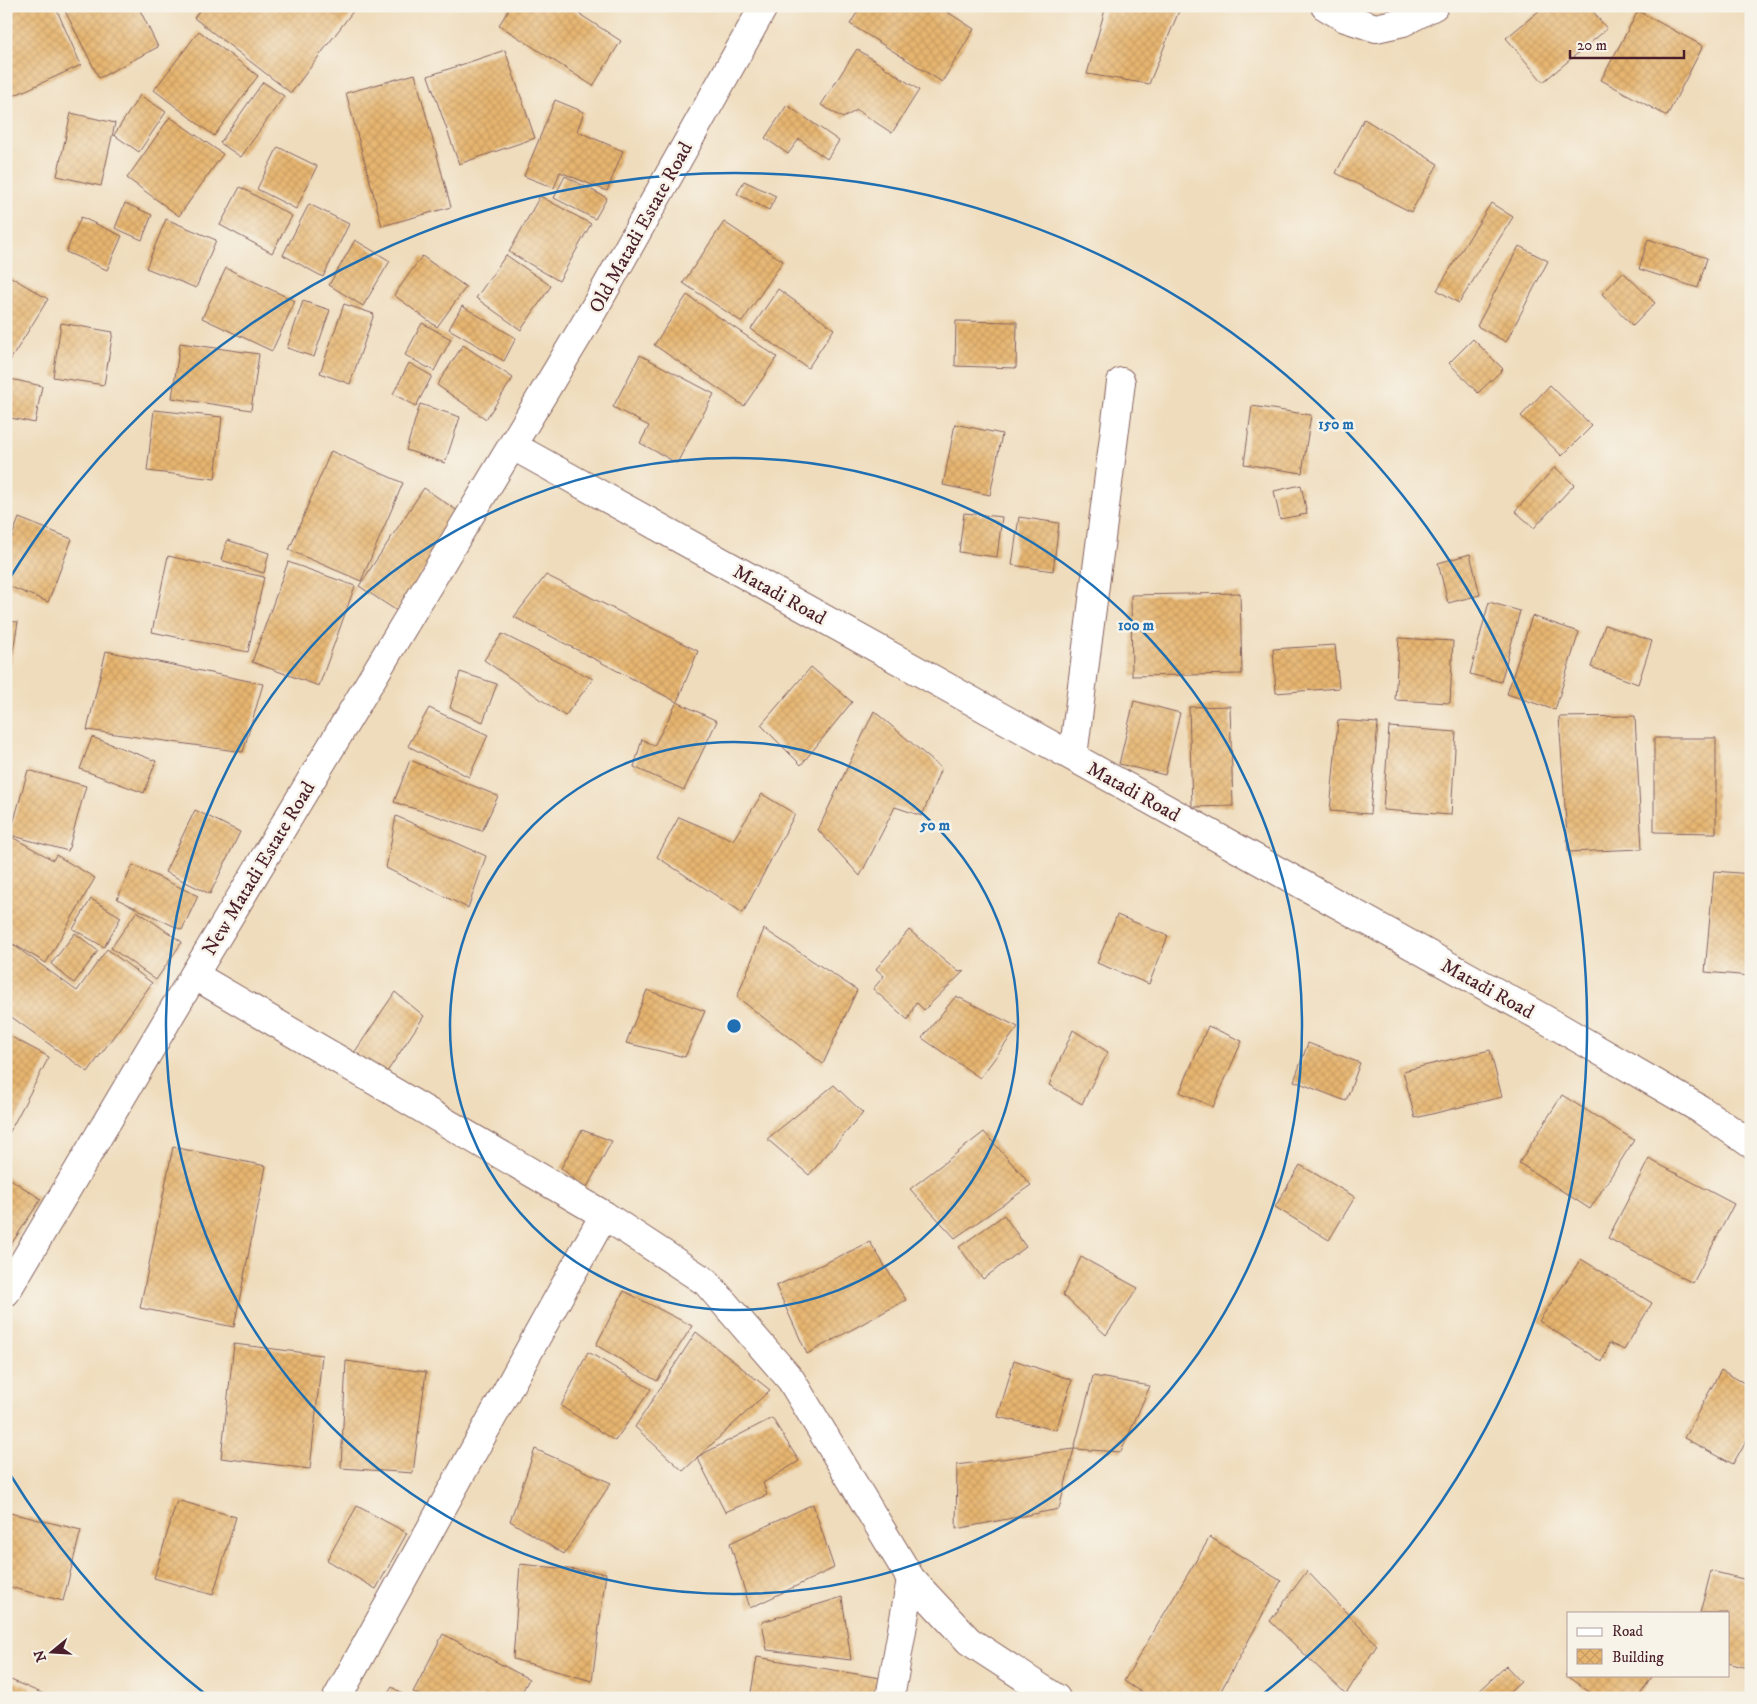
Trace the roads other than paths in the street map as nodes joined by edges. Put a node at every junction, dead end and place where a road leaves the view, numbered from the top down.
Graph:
1 (764, 6) edge
2 (1325, 6) edge
3 (1434, 6) edge
4 (1121, 382) dead end
5 (513, 446) junction
6 (1072, 756) junction
7 (194, 975) junction
8 (1751, 1144) edge
9 (604, 1215) junction
10 (6, 1292) edge
11 (911, 1579) junction
12 (337, 1698) edge
13 (890, 1698) edge
14 (1056, 1698) edge

1 - 5 street, Old Matadi Estate Road
2 - 3 street
4 - 6 street
5 - 6 street, Matadi Road
5 - 7 street, New Matadi Estate Road
6 - 8 street, Matadi Road
7 - 9 street
7 - 10 street, New Matadi Estate Road
9 - 11 street
9 - 12 street
11 - 13 street
11 - 14 street

